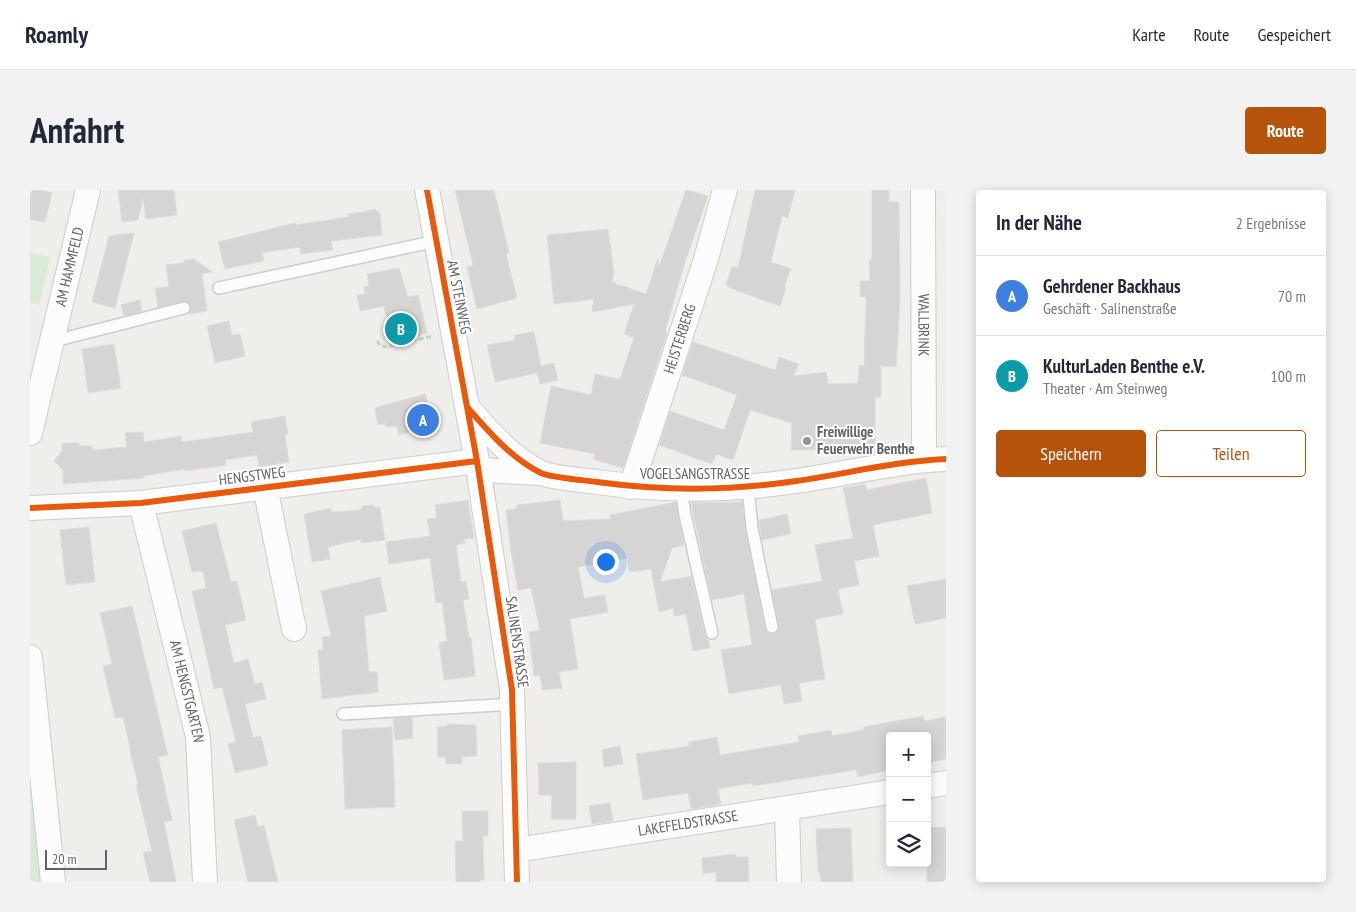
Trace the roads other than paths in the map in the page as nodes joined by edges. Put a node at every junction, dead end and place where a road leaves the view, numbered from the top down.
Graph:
1 (88, 190) edge
2 (427, 190) edge
3 (725, 190) edge
4 (924, 190) edge
5 (436, 241) junction
6 (219, 288) dead end
7 (184, 308) dead end
8 (50, 342) junction
9 (468, 408) junction
10 (30, 433) edge
11 (935, 460) edge
12 (478, 465) junction
13 (543, 474) junction
14 (631, 486) junction
15 (265, 487) junction
16 (748, 487) junction
17 (681, 488) junction
18 (141, 503) junction
19 (30, 508) edge
20 (772, 627) dead end
21 (294, 629) dead end
22 (712, 633) dead end
23 (30, 657) edge
24 (512, 704) junction
25 (343, 714) dead end
26 (946, 783) edge
27 (931, 785) edge
28 (886, 793) edge
29 (787, 808) junction
30 (516, 850) junction
31 (53, 882) edge
32 (205, 882) edge
33 (517, 882) edge
34 (789, 882) edge

1 - 8 street, AM HAMMFELD
2 - 5 street, AM STEINWEG
3 - 14 street, HEISTERBERG
4 - 11 street, WALLBRINK
5 - 6 lane, AM STEINWEG
5 - 9 street, AM STEINWEG
7 - 8 lane
8 - 10 street, AM HAMMFELD
9 - 12 street, SALINENSTRASSE
9 - 13 street, VOGELSANGSTRASSE
11 - 16 street, VOGELSANGSTRASSE
12 - 13 street, VOGELSANGSTRASSE
12 - 15 street, HENGSTWEG
12 - 24 street, SALINENSTRASSE
13 - 14 street, VOGELSANGSTRASSE
14 - 17 street, VOGELSANGSTRASSE
15 - 18 street, HENGSTWEG
15 - 21 street, HENGSTWEG
16 - 17 street, VOGELSANGSTRASSE
16 - 20 lane
17 - 22 lane
18 - 19 street, HENGSTWEG
18 - 32 street, AM HENGSTGARTEN
23 - 31 street
24 - 25 lane
24 - 30 street, SALINENSTRASSE
26 - 27 street
28 - 29 street, LAKEFELDSTRASSE
29 - 30 street, LAKEFELDSTRASSE
29 - 34 street
30 - 33 street, SALINENSTRASSE

